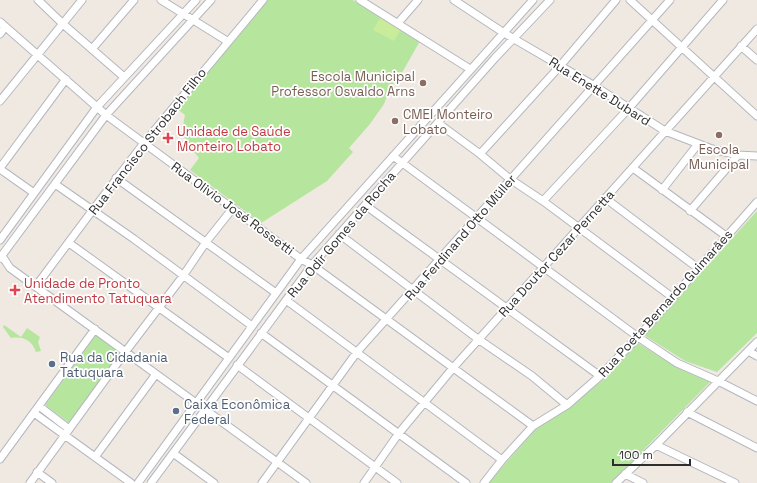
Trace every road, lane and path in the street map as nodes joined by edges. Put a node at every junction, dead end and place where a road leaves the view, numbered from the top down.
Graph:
1 (38, 0) edge
2 (82, 0) edge
3 (134, 0) edge
4 (161, 0) edge
5 (196, 0) edge
6 (211, 0) edge
7 (262, 0) edge
8 (360, 0) edge
9 (418, 0) edge
10 (454, 0) edge
11 (470, 0) edge
12 (533, 0) edge
13 (550, 0) edge
14 (616, 0) edge
15 (630, 0) edge
16 (670, 0) edge
17 (723, 0) edge
18 (464, 7) junction
19 (184, 15) junction
20 (193, 20) junction
21 (652, 20) junction
22 (398, 23) junction
23 (3, 24) edge
24 (63, 24) junction
25 (757, 29) edge
26 (504, 33) junction
27 (0, 34) edge
28 (514, 39) junction
29 (227, 42) junction
30 (742, 46) junction
31 (682, 47) junction
32 (92, 49) junction
33 (38, 54) junction
34 (757, 60) edge
35 (560, 66) junction
36 (470, 70) junction
37 (714, 76) junction
38 (124, 77) junction
39 (66, 79) junction
40 (593, 85) junction
41 (0, 101) edge
42 (97, 106) junction
43 (629, 108) junction
44 (106, 115) junction
45 (757, 116) edge
46 (438, 123) junction
47 (665, 131) junction
48 (144, 143) junction
49 (698, 144) junction
50 (480, 154) junction
51 (738, 155) junction
52 (393, 156) junction
53 (757, 156) edge
54 (402, 163) junction
55 (0, 168) edge
56 (633, 168) junction
57 (116, 178) junction
58 (510, 179) junction
59 (55, 184) junction
60 (662, 190) junction
61 (34, 193) junction
62 (605, 198) junction
63 (543, 201) junction
64 (757, 202) edge
65 (365, 205) junction
66 (233, 208) junction
67 (92, 211) junction
68 (690, 211) junction
69 (476, 218) junction
70 (15, 220) junction
71 (24, 226) junction
72 (578, 227) junction
73 (339, 234) junction
74 (726, 236) junction
75 (0, 240) edge
76 (206, 242) junction
77 (68, 243) junction
78 (1, 257) edge
79 (301, 258) junction
80 (439, 259) junction
81 (312, 265) junction
82 (543, 268) junction
83 (699, 269) junction
84 (183, 276) junction
85 (36, 286) junction
86 (413, 290) junction
87 (276, 292) junction
88 (672, 297) junction
89 (286, 300) junction
90 (160, 307) junction
91 (507, 307) junction
92 (386, 319) junction
93 (252, 326) junction
94 (96, 329) junction
95 (261, 333) junction
96 (638, 337) junction
97 (478, 339) junction
98 (757, 342) edge
99 (126, 351) junction
100 (748, 351) junction
101 (356, 353) junction
102 (757, 356) edge
103 (229, 358) junction
104 (237, 365) junction
105 (452, 368) junction
106 (156, 374) junction
107 (600, 376) junction
108 (718, 381) junction
109 (332, 386) junction
110 (757, 401) edge
111 (424, 402) junction
112 (196, 403) junction
113 (566, 405) junction
114 (39, 406) junction
115 (205, 409) junction
116 (687, 412) junction
117 (34, 413) junction
118 (309, 417) junction
119 (533, 426) junction
120 (69, 429) junction
121 (399, 433) junction
122 (64, 436) junction
123 (656, 445) junction
124 (757, 448) edge
125 (173, 453) junction
126 (95, 457) junction
127 (0, 459) edge
128 (502, 460) junction
129 (278, 462) junction
130 (376, 466) junction
131 (37, 472) junction
132 (625, 474) junction
133 (30, 483) edge
134 (52, 483) edge
135 (132, 483) edge
136 (138, 483) edge
137 (151, 483) edge
138 (214, 483) edge
139 (262, 483) edge
140 (306, 483) edge
141 (364, 483) edge
142 (397, 483) edge
143 (466, 483) edge
144 (484, 483) edge
145 (616, 483) edge
146 (643, 483) edge
147 (734, 483) edge

1 - 24 street
2 - 24 street
3 - 32 street
4 - 19 street
5 - 19 street
6 - 20 street
7 - 29 street, Rua Francisco Strobach Filho
8 - 22 street
9 - 22 street
10 - 18 street, Rua Enette Dubard
11 - 18 street
12 - 26 street, Rua Odir Gomes da Rocha
13 - 28 street, Rua Odir Gomes da Rocha
14 - 35 street
15 - 21 street
16 - 21 street, Rua Ferdinand Otto Müller
17 - 31 street
18 - 26 street, Rua Enette Dubard
19 - 20 street
19 - 38 street
20 - 29 street
20 - 44 street
21 - 31 street
21 - 40 street, Rua Ferdinand Otto Müller
22 - 36 street
23 - 27 street
23 - 33 street, Rua Olivio José Rossetti
24 - 32 street
24 - 33 street
25 - 30 street, Rua Doutor Cezar Pernetta
26 - 28 street, Rua Enette Dubard
26 - 36 street, Rua Odir Gomes da Rocha
28 - 35 street, Rua Enette Dubard
28 - 46 street, Rua Odir Gomes da Rocha
29 - 48 street, Rua Francisco Strobach Filho
30 - 34 street
30 - 37 street, Rua Doutor Cezar Pernetta
31 - 37 street
31 - 43 street
32 - 38 street
33 - 39 street, Rua Olivio José Rossetti
33 - 41 street
35 - 40 street, Rua Enette Dubard
35 - 50 street
36 - 52 street, Rua Odir Gomes da Rocha
37 - 45 street
37 - 47 street, Rua Doutor Cezar Pernetta
38 - 42 street
39 - 42 street, Rua Olivio José Rossetti
39 - 55 street
40 - 43 street, Rua Enette Dubard
40 - 58 street, Rua Ferdinand Otto Müller
42 - 44 street, Rua Olivio José Rossetti
42 - 61 street
43 - 47 street, Rua Enette Dubard
43 - 63 street
44 - 48 street, Rua Olivio José Rossetti
44 - 59 street
46 - 50 street
46 - 54 street, Rua Odir Gomes da Rocha
47 - 49 street, Rua Enette Dubard
47 - 56 street, Rua Doutor Cezar Pernetta
48 - 57 street, Rua Francisco Strobach Filho
48 - 66 street, Rua Olivio José Rossetti
49 - 51 street, Rua Enette Dubard
49 - 60 street
50 - 58 street
51 - 53 street, Rua Enette Dubard
51 - 68 street
52 - 54 street
52 - 79 street, Rua Odir Gomes da Rocha
54 - 65 street, Rua Odir Gomes da Rocha
54 - 69 street
55 - 61 street
56 - 60 street
56 - 62 street, Rua Doutor Cezar Pernetta
57 - 67 street, Rua Francisco Strobach Filho
57 - 76 street
58 - 63 street
58 - 69 street, Rua Ferdinand Otto Müller
59 - 67 street
59 - 71 street
60 - 68 street
61 - 70 street
62 - 72 street, Rua Doutor Cezar Pernetta
62 - 83 street
63 - 72 street
64 - 74 street, Rua Poeta Bernardo Guimarães
65 - 73 street, Rua Odir Gomes da Rocha
65 - 80 street
66 - 76 street
66 - 79 street, Rua Olivio José Rossetti
67 - 77 street, Rua Francisco Strobach Filho
67 - 84 street
68 - 74 street
69 - 80 street, Rua Ferdinand Otto Müller
69 - 82 street
70 - 71 street
70 - 75 street
71 - 78 street
72 - 82 street, Rua Doutor Cezar Pernetta
72 - 88 street
73 - 81 street, Rua Odir Gomes da Rocha
73 - 86 street
74 - 83 street, Rua Poeta Bernardo Guimarães
76 - 84 street
76 - 87 street
77 - 85 street, Rua Francisco Strobach Filho
77 - 90 street
78 - 85 street
79 - 81 street, Rua Olivio José Rossetti
79 - 87 street, Rua Odir Gomes da Rocha
80 - 86 street, Rua Ferdinand Otto Müller
80 - 91 street
81 - 89 street, Rua Odir Gomes da Rocha
81 - 92 street, Rua Olivio José Rossetti
82 - 91 street, Rua Doutor Cezar Pernetta
82 - 96 street
83 - 88 street, Rua Poeta Bernardo Guimarães
84 - 90 street
84 - 93 street
85 - 94 street
86 - 92 street, Rua Ferdinand Otto Müller
86 - 97 street
87 - 93 street, Rua Odir Gomes da Rocha
88 - 96 street, Rua Poeta Bernardo Guimarães
89 - 95 street, Rua Odir Gomes da Rocha
89 - 101 street
90 - 99 street
90 - 103 street
91 - 97 street, Rua Doutor Cezar Pernetta
91 - 107 street
92 - 101 street, Rua Ferdinand Otto Müller
92 - 105 street, Rua Olivio José Rossetti
93 - 103 street, Rua Odir Gomes da Rocha
94 - 99 street
94 - 114 street
95 - 104 street, Rua Odir Gomes da Rocha
95 - 109 street
96 - 107 street, Rua Poeta Bernardo Guimarães
96 - 108 street
97 - 105 street, Rua Doutor Cezar Pernetta
97 - 113 street
98 - 100 street
99 - 106 street
99 - 120 street
100 - 102 street
100 - 108 street
101 - 109 street, Rua Ferdinand Otto Müller
101 - 111 street
103 - 112 street, Rua Odir Gomes da Rocha
104 - 115 street, Rua Odir Gomes da Rocha
104 - 118 street
105 - 111 street, Rua Doutor Cezar Pernetta
105 - 119 street, Rua Olivio José Rossetti
106 - 112 street
106 - 126 street
107 - 113 street, Rua Poeta Bernardo Guimarães
108 - 110 street
108 - 116 street
109 - 118 street, Rua Ferdinand Otto Müller
109 - 121 street
111 - 121 street, Rua Doutor Cezar Pernetta
111 - 128 street
112 - 115 street
112 - 136 street, Rua Odir Gomes da Rocha
113 - 119 street, Rua Poeta Bernardo Guimarães
114 - 117 street
114 - 120 street
115 - 125 street, Rua Odir Gomes da Rocha
115 - 129 street
116 - 123 street
116 - 124 street
117 - 122 street
117 - 127 street
118 - 129 street, Rua Ferdinand Otto Müller
118 - 130 street
119 - 128 street, Rua Poeta Bernardo Guimarães
120 - 122 street
121 - 130 street, Rua Doutor Cezar Pernetta
121 - 143 street
122 - 126 street
122 - 131 street
123 - 132 street
123 - 147 street
125 - 137 street, Rua Odir Gomes da Rocha
125 - 138 street
126 - 135 street
128 - 144 street, Rua Poeta Bernardo Guimarães
129 - 139 street, Rua Ferdinand Otto Müller
129 - 140 street
130 - 141 street, Rua Doutor Cezar Pernetta
130 - 142 street
131 - 133 street
131 - 134 street
132 - 145 street
132 - 146 street

